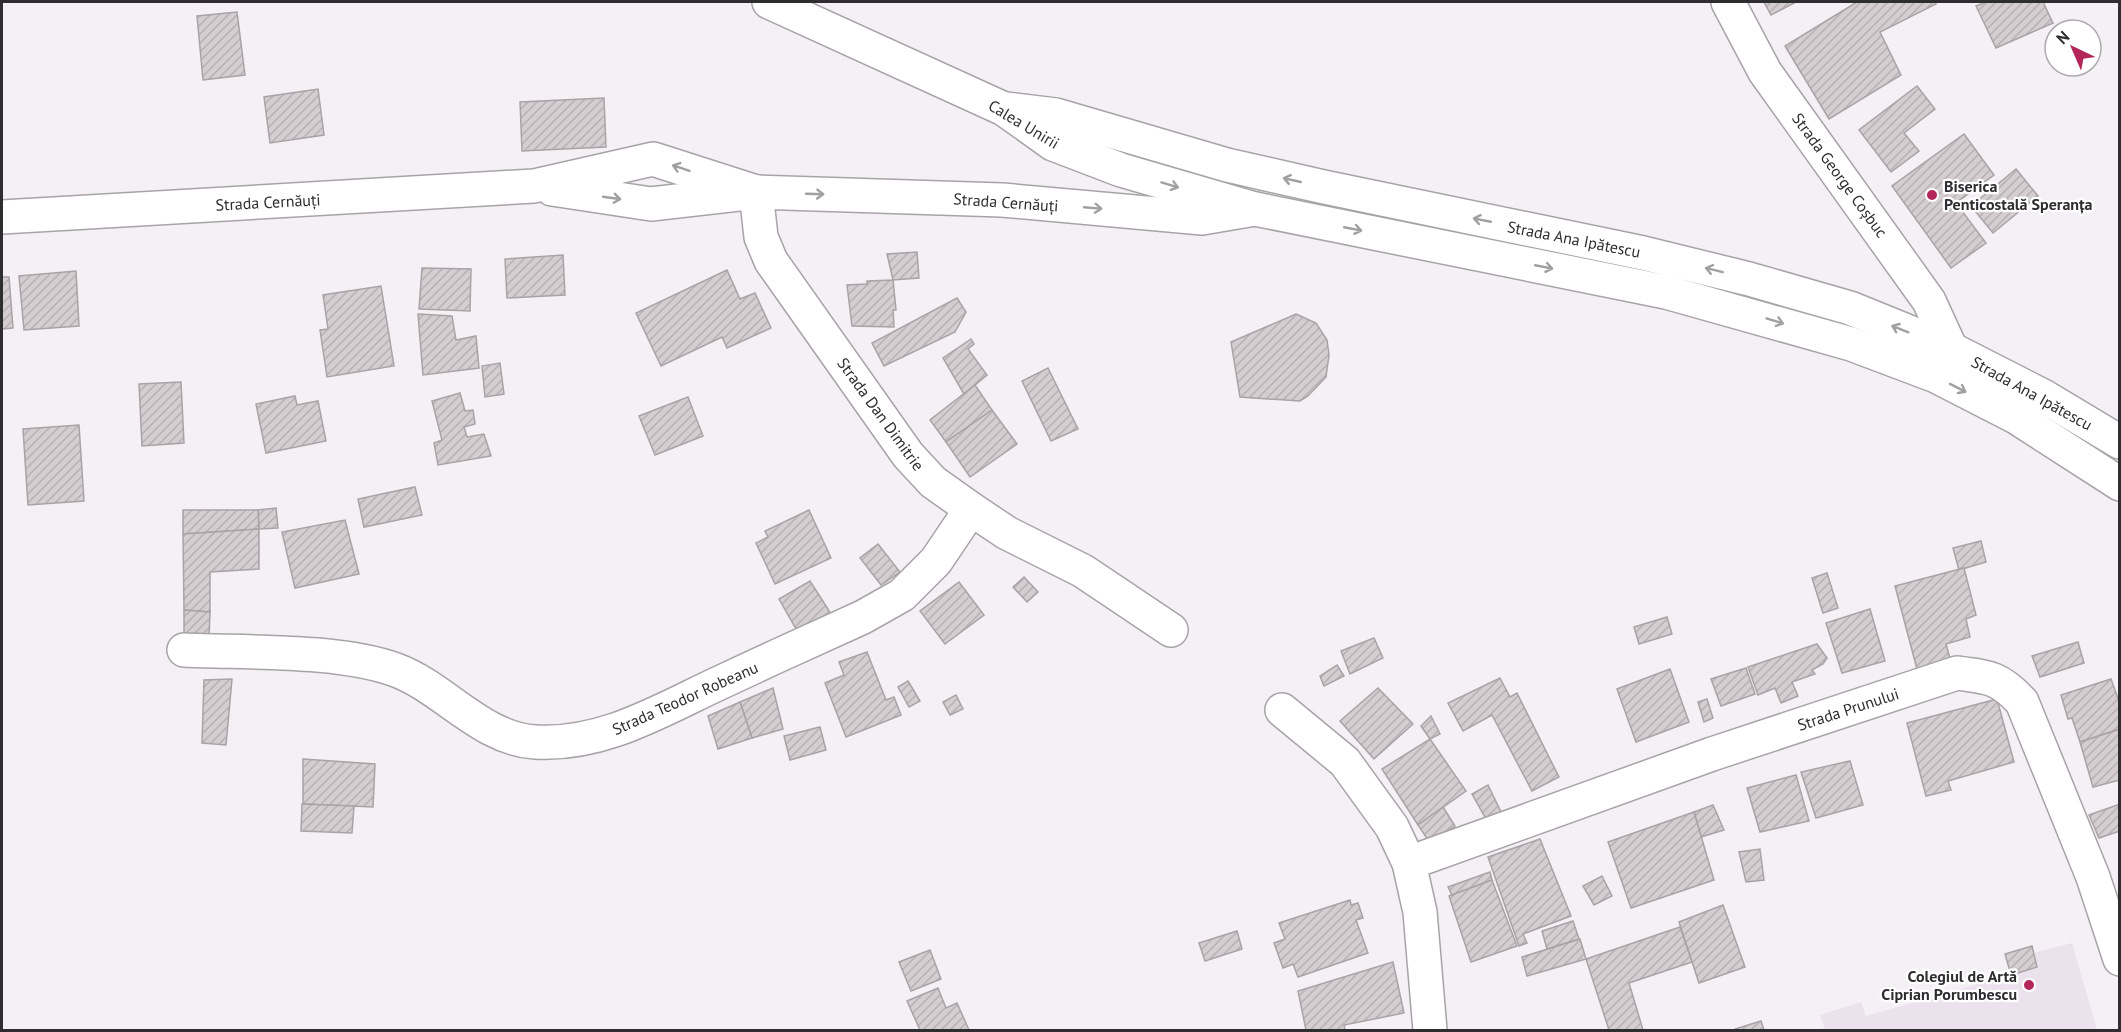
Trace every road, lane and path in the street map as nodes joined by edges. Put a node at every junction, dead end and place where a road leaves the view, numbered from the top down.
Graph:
1 (769, 2) edge
2 (1728, 2) edge
3 (1004, 109) junction
4 (534, 186) junction
5 (756, 192) junction
6 (1254, 209) junction
7 (2, 217) edge
8 (1951, 349) junction
9 (2120, 442) edge
10 (2120, 484) edge
11 (971, 509) junction
12 (1171, 630) dead end
13 (184, 650) dead end
14 (1282, 711) dead end
15 (1409, 863) junction
16 (2120, 959) edge
17 (1430, 1030) edge

1 - 3 street, Calea Unirii
2 - 8 street, Strada George Coșbuc
3 -> 6 street, Calea Unirii
8 -> 3 street, Strada Ana Ipătescu
4 -> 5 street, Strada Cernăuți
5 -> 4 street, Strada Cernăuți
4 - 7 street, Strada Cernăuți
5 -> 6 street, Strada Cernăuți
5 - 11 street, Strada Dan Dimitrie
6 -> 10 street, Strada Ana Ipătescu
8 - 9 street, Strada Ana Ipătescu
11 - 12 street, Strada Dan Dimitrie
11 - 13 street, Strada Teodor Robeanu
14 - 15 street
15 - 16 street, Strada Prunului
15 - 17 street

